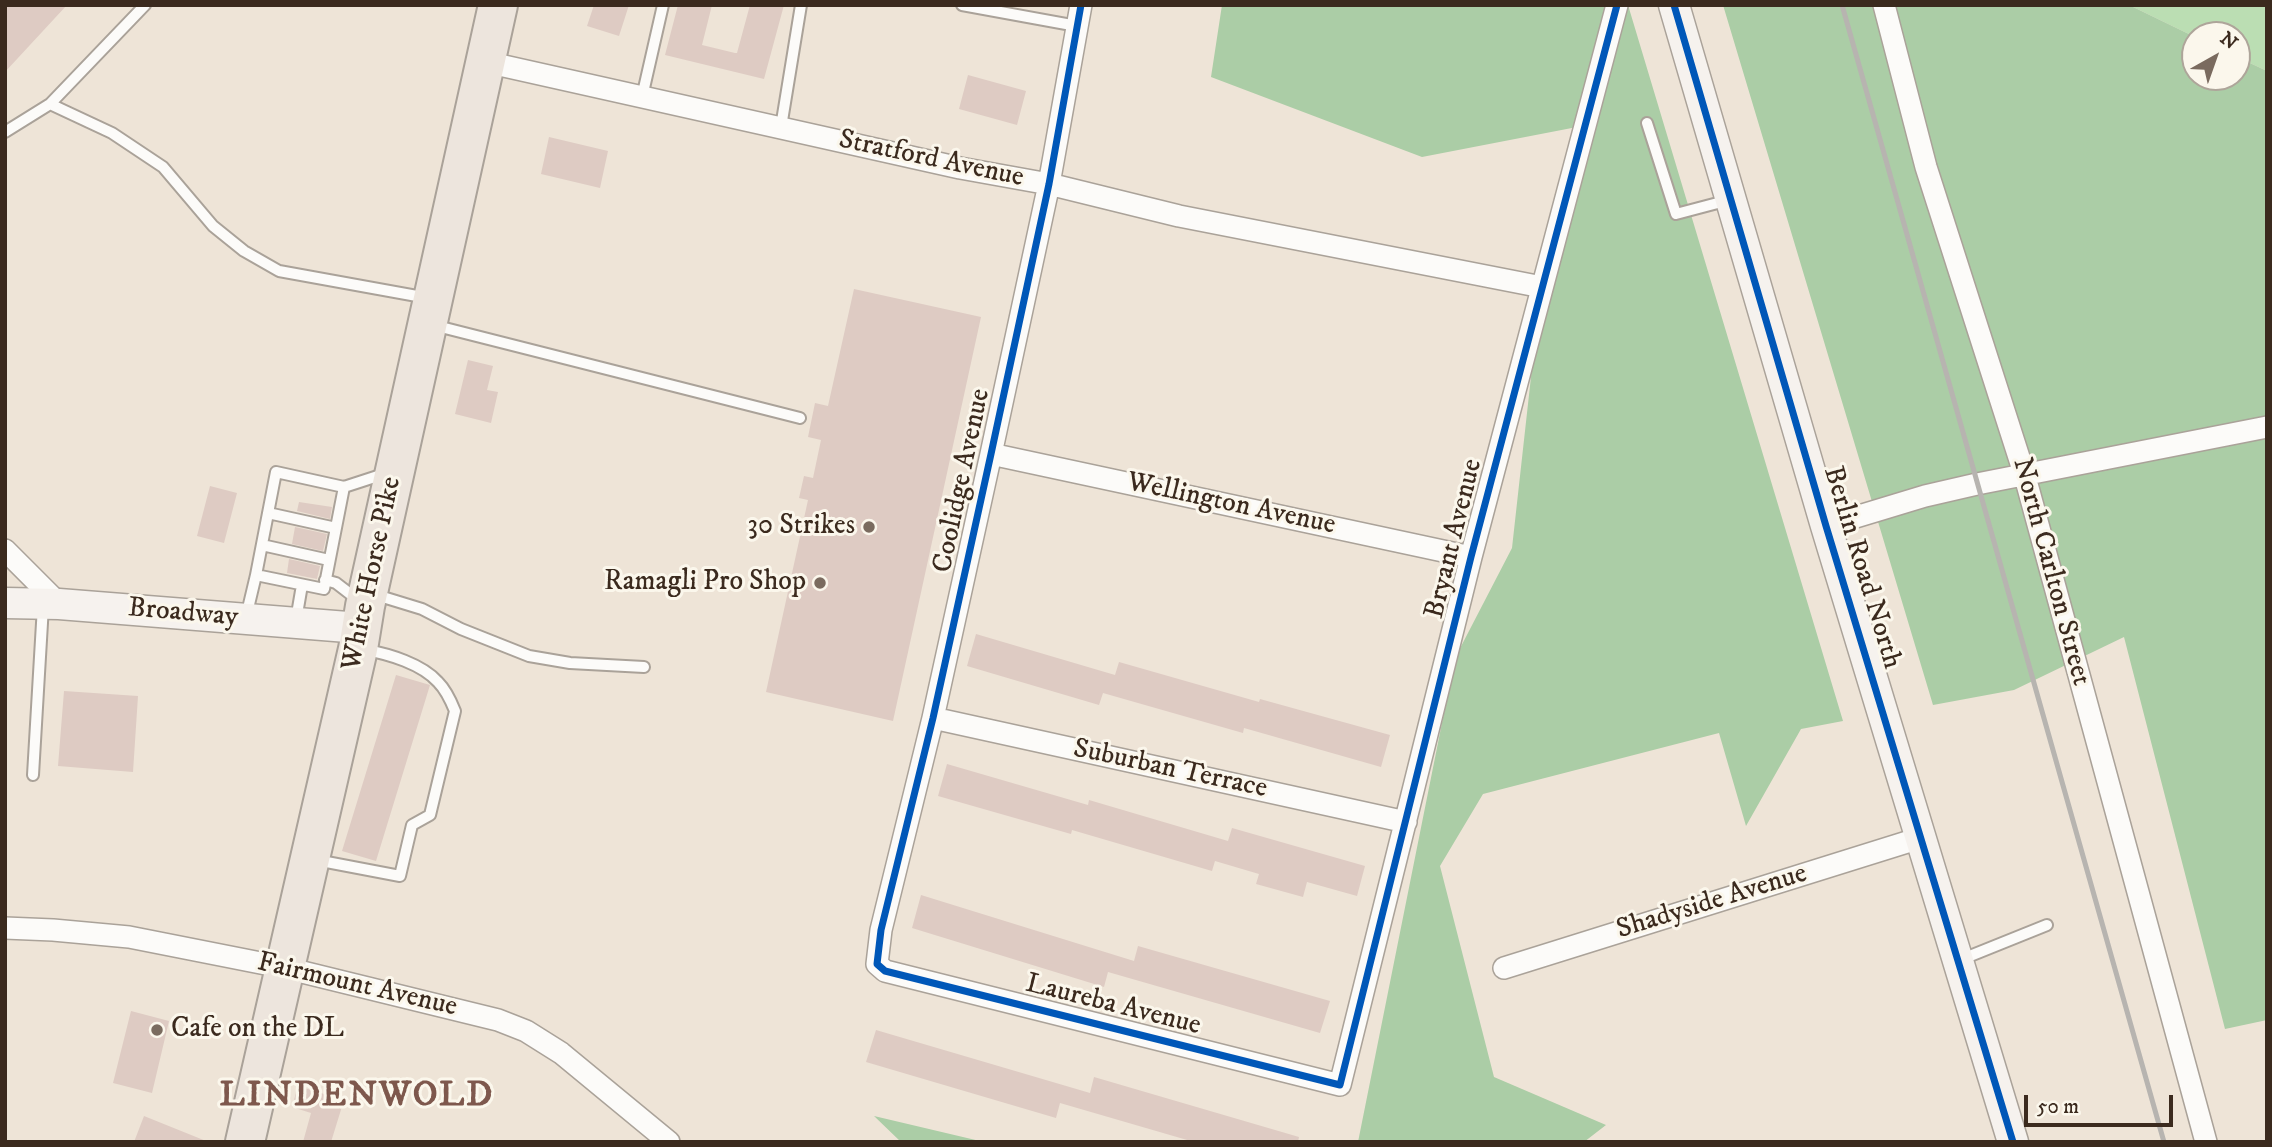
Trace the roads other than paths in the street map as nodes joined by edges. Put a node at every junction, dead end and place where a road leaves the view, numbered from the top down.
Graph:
1 (145, 5) edge
2 (498, 5) edge
3 (663, 5) edge
4 (801, 5) edge
5 (962, 5) edge
6 (1081, 5) edge
7 (1617, 5) edge
8 (1674, 5) edge
9 (1884, 5) edge
10 (1077, 26) junction
11 (486, 62) junction
12 (642, 97) junction
13 (50, 104) junction
14 (1647, 122) dead end
15 (781, 127) junction
16 (5, 132) edge
17 (1049, 184) junction
18 (1731, 200) junction
19 (1542, 287) junction
20 (428, 324) junction
21 (800, 418) dead end
22 (2267, 427) edge
23 (991, 454) junction
24 (395, 471) junction
25 (2024, 473) junction
26 (344, 487) junction
27 (268, 513) junction
28 (1826, 526) junction
29 (336, 528) junction
30 (262, 545) junction
31 (5, 550) edge
32 (1471, 556) junction
33 (329, 560) junction
34 (256, 575) junction
35 (326, 580) junction
36 (302, 584) junction
37 (5, 603) edge
38 (51, 604) junction
39 (246, 619) junction
40 (363, 619) junction
41 (295, 623) junction
42 (644, 667) dead end
43 (933, 718) junction
44 (33, 775) dead end
45 (1406, 822) junction
46 (1920, 838) junction
47 (310, 859) junction
48 (2047, 925) dead end
49 (5, 928) edge
50 (1958, 961) junction
51 (877, 964) joint
52 (286, 968) junction
53 (1504, 968) dead end
54 (1340, 1085) joint
55 (245, 1142) edge
56 (669, 1142) edge
57 (2013, 1142) edge
58 (2206, 1142) edge

1 - 13 lane
2 - 11 highway, White Horse Pike
3 - 12 lane
4 - 15 lane
5 - 10 lane
6 - 10 street, Coolidge Avenue
7 - 19 street, Bryant Avenue
8 - 18 street, Berlin Road North
9 - 25 street, North Carlton Street
10 - 17 street, Coolidge Avenue
11 - 12 street, Stratford Avenue
11 - 20 highway, White Horse Pike
12 - 15 street, Stratford Avenue
13 - 16 lane
13 - 20 lane
14 - 18 lane
15 - 17 street, Stratford Avenue
17 - 19 street, Stratford Avenue
17 - 23 street, Coolidge Avenue
18 - 28 street, Berlin Road North
19 - 32 street, Bryant Avenue
20 - 21 lane
20 - 24 highway, White Horse Pike
22 - 25 street
23 - 32 street, Wellington Avenue
23 - 43 street, Coolidge Avenue
24 - 26 lane
24 - 40 highway, White Horse Pike
25 - 28 street
25 - 58 street, North Carlton Street
26 - 27 lane
26 - 29 lane
27 - 29 lane
27 - 30 lane
28 - 46 street, Berlin Road North
29 - 33 lane
30 - 33 lane
30 - 34 lane
31 - 38 street
32 - 45 street, Bryant Avenue
33 - 35 lane
34 - 36 lane
34 - 39 lane
35 - 36 lane
35 - 40 lane
36 - 41 lane
37 - 38 street, Broadway
38 - 39 street, Broadway
38 - 44 lane
39 - 41 street, Broadway
40 - 41 street, Broadway
40 - 42 lane
40 - 47 highway, White Horse Pike
40 - 47 lane
43 - 45 street, Suburban Terrace
43 - 51 street, Coolidge Avenue
45 - 54 street, Bryant Avenue
46 - 50 street, Berlin Road North
46 - 53 street, Shadyside Avenue
47 - 52 highway, White Horse Pike
48 - 50 lane
49 - 52 street, Fairmount Avenue
50 - 57 street, Berlin Road North
51 - 54 street, Laureba Avenue
52 - 55 highway, White Horse Pike
52 - 56 street, Fairmount Avenue

